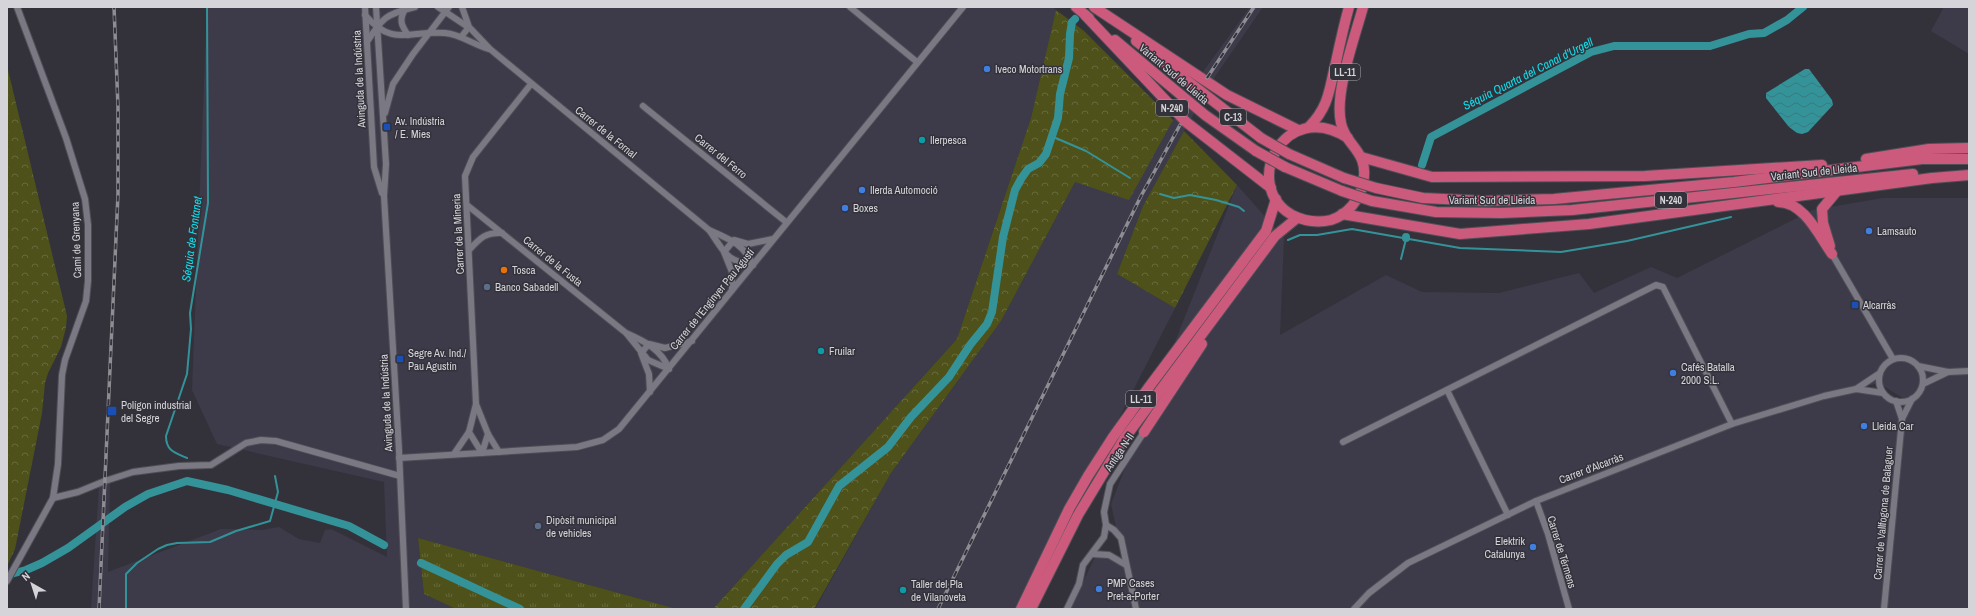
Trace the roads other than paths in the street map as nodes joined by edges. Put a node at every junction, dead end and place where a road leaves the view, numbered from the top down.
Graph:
1 (17, 7) edge
2 (365, 7) edge
3 (376, 7) edge
4 (414, 7) edge
5 (438, 7) edge
6 (462, 7) edge
7 (850, 7) edge
8 (963, 7) edge
9 (1076, 7) edge
10 (1094, 7) edge
11 (1350, 7) edge
12 (1363, 7) edge
13 (447, 9) edge
14 (405, 10) junction
15 (365, 15) junction
16 (1085, 15) junction
17 (468, 27) junction
18 (376, 28) junction
19 (428, 33) junction
20 (408, 35) junction
21 (461, 37) junction
22 (367, 42) junction
23 (490, 49) junction
24 (917, 62) junction
25 (531, 84) junction
26 (1205, 96) joint
27 (643, 106) dead end
28 (383, 119) junction
29 (1309, 127) junction
30 (1298, 130) junction
31 (1261, 138) joint
32 (1348, 138) junction
33 (1969, 148) edge
34 (1361, 157) junction
35 (1922, 159) junction
36 (1969, 159) edge
37 (1836, 164) junction
38 (1969, 174) edge
39 (1271, 188) junction
40 (1837, 190) junction
41 (384, 196) junction
42 (1276, 199) junction
43 (1748, 203) junction
44 (467, 205) junction
45 (1342, 214) junction
46 (1297, 218) junction
47 (786, 222) junction
48 (709, 230) junction
49 (503, 233) junction
50 (773, 238) junction
51 (734, 240) junction
52 (470, 248) junction
53 (724, 252) junction
54 (1832, 254) junction
55 (753, 265) junction
56 (1238, 288) junction
57 (732, 290) junction
58 (626, 333) junction
59 (692, 341) junction
60 (650, 344) junction
61 (641, 353) junction
62 (1893, 359) junction
63 (1918, 366) junction
64 (669, 369) junction
65 (1969, 371) edge
66 (1948, 372) junction
67 (1880, 373) junction
68 (1923, 384) junction
69 (1856, 389) junction
70 (1447, 390) junction
71 (650, 392) junction
72 (1883, 393) junction
73 (1912, 399) junction
74 (1896, 401) junction
75 (476, 404) junction
76 (1902, 419) junction
77 (1732, 424) junction
78 (469, 432) junction
79 (1144, 432) joint
80 (488, 434) junction
81 (1343, 442) dead end
82 (499, 452) junction
83 (482, 453) junction
84 (454, 454) junction
85 (399, 458) junction
86 (400, 476) junction
87 (53, 498) junction
88 (1536, 501) junction
89 (1508, 515) junction
90 (1106, 525) junction
91 (1092, 554) junction
92 (1126, 565) junction
93 (7, 581) edge
94 (406, 609) edge
95 (1021, 609) edge
96 (1031, 609) edge
97 (1067, 609) edge
98 (1136, 609) edge
99 (1354, 609) edge
100 (1568, 609) edge
101 (1884, 609) edge

1 - 87 street, Camí de Grenyana
2 - 15 street, Avinguda de la Indústria
3 - 18 street, Avinguda de la Indústria
4 - 14 street
5 - 13 street, Carrer de la Fornal
6 - 17 street
7 - 24 street
8 - 24 street, Carrer de l'Enginyer Pau Agustí
9 - 16 highway, Variant Sud de Lleida / N-240
10 - 26 highway, Variant Sud de Lleida / N-240
10 - 30 highway, N-240
11 - 29 highway, LL-11
12 - 32 highway, LL-11
13 - 17 street, Carrer de la Fornal
13 - 19 street
14 - 18 street
14 - 20 street
15 - 18 street
15 - 22 street, Avinguda de la Indústria
16 - 38 highway, Variant Sud de Lleida / N-240, bridge
16 - 39 highway, N-240
17 - 21 street
17 - 23 street, Carrer de la Fornal
18 - 20 street, Carrer de la Fornal
18 - 22 street
18 - 28 street, Avinguda de la Indústria
19 - 20 street, Carrer de la Fornal
19 - 21 street, Carrer de la Fornal
19 - 28 street
21 - 23 street, Carrer de la Fornal
22 - 41 street, Avinguda de la Indústria
23 - 25 street, Carrer de la Fornal
24 - 47 street, Carrer de l'Enginyer Pau Agustí
25 - 44 street, Carrer de la Mineria
25 - 48 street, Carrer de la Fornal
26 - 31 highway, Variant Sud de Lleida / C-13
27 - 47 street, Carrer del Ferro
28 - 41 street, Avinguda de la Indústria
29 - 30 highway, LL-11
29 - 32 highway, LL-11
30 - 39 highway, LL-11
31 - 35 highway, Variant Sud de Lleida / N-240, bridge
32 - 34 highway, LL-11
33 - 37 highway
34 - 37 highway, N-240
34 - 45 highway, LL-11
35 - 36 highway, Variant Sud de Lleida / N-240
35 - 37 highway, N-240
38 - 40 highway, N-240
39 - 42 highway, LL-11
40 - 43 highway, N-240
40 - 54 highway
41 - 85 street, Avinguda de la Indústria
42 - 46 highway, LL-11
42 - 95 highway, LL-11
43 - 45 highway, N-240
43 - 54 highway
44 - 49 street, Carrer de la Fusta
44 - 52 street, Carrer de la Mineria
45 - 46 highway, LL-11
46 - 56 highway, LL-11
47 - 50 street, Carrer de l'Enginyer Pau Agustí
48 - 51 street, Carrer de la Fornal
48 - 53 street, Carrer de la Fornal
49 - 52 street
49 - 58 street, Carrer de la Fusta
50 - 51 street, Carrer de la Fornal
50 - 55 street, Carrer de l'Enginyer Pau Agustí
51 - 53 street
51 - 55 street, Carrer de la Fornal
52 - 75 street, Carrer de la Mineria
53 - 55 street, Carrer de la Fornal
53 - 57 street, Carrer de la Fornal
54 - 62 street
55 - 57 street, Carrer de l'Enginyer Pau Agustí
56 - 79 highway
56 - 96 highway, LL-11
57 - 59 street, Carrer de l'Enginyer Pau Agustí
58 - 60 street, Carrer de la Fusta
58 - 61 street, Carrer de la Fusta
59 - 60 street, Carrer de la Fusta
59 - 64 street, Carrer de l'Enginyer Pau Agustí
60 - 61 street
60 - 64 street, Carrer de la Fusta
61 - 64 street, Carrer de la Fusta
61 - 71 street, Carrer de la Fusta
62 - 63 street
62 - 67 street
63 - 66 street
63 - 68 street
64 - 71 street, Carrer de l'Enginyer Pau Agustí
65 - 66 street
66 - 68 street
67 - 69 street, Carrer d'Alcarràs
67 - 72 street
68 - 73 street
69 - 72 street, Carrer d'Alcarràs
69 - 77 street, Carrer d'Alcarràs
70 - 77 street
70 - 81 street
70 - 89 street
71 - 82 street, Carrer de l'Enginyer Pau Agustí
72 - 74 street
73 - 74 street
73 - 76 street
74 - 76 street
75 - 78 street, Carrer de la Mineria
75 - 80 street, Carrer de la Mineria
76 - 101 street, Carrer de Vallfogona de Balaguer
77 - 88 street, Carrer d'Alcarràs
78 - 83 street
78 - 84 street, Carrer de la Mineria
79 - 90 street, Antiga N-II
80 - 82 street, Carrer de la Mineria
80 - 83 street
82 - 83 street, Carrer de l'Enginyer Pau Agustí
83 - 84 street, Carrer de l'Enginyer Pau Agustí
84 - 85 street, Carrer de l'Enginyer Pau Agustí
85 - 86 street, Avinguda de la Indústria
86 - 87 street
86 - 94 street, Avinguda de la Indústria
87 - 93 street
88 - 89 street, Carrer d'Alcarràs
88 - 100 street, Carrer de Térmens
89 - 99 street, Carrer d'Alcarràs
90 - 91 street
90 - 92 street
91 - 92 street
91 - 97 street
92 - 98 street

